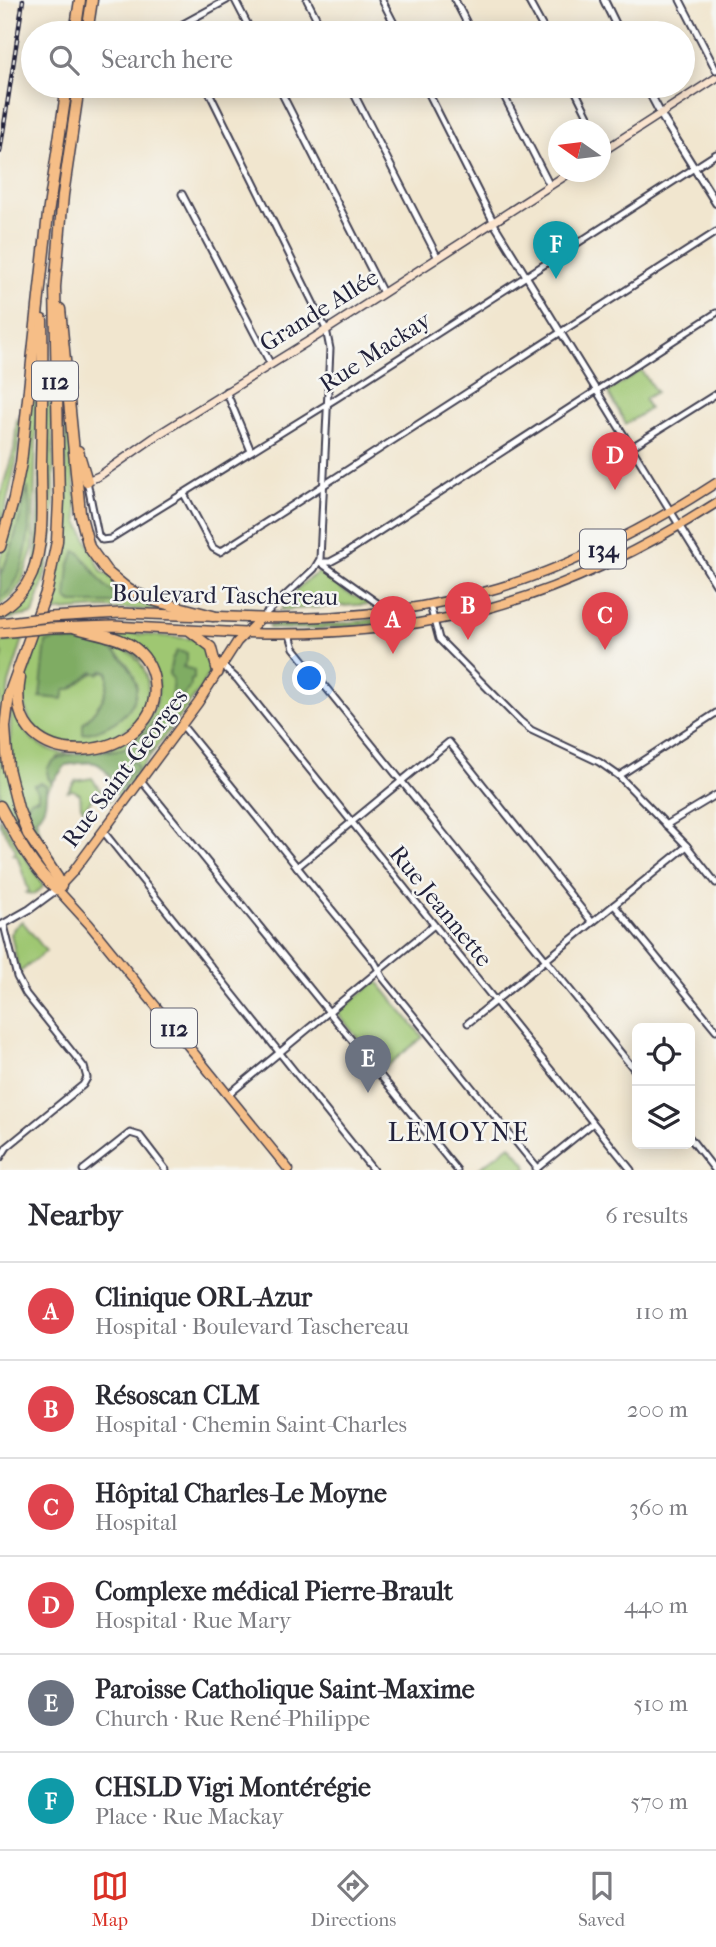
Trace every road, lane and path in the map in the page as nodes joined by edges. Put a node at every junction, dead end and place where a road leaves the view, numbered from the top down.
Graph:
1 (80, 0) edge
2 (92, 0) edge
3 (227, 0) edge
4 (235, 0) edge
5 (307, 0) edge
6 (382, 0) edge
7 (455, 0) edge
8 (528, 0) edge
9 (604, 0) edge
10 (680, 0) edge
11 (77, 21) edge
12 (89, 21) edge
13 (188, 21) edge
14 (246, 21) edge
15 (318, 21) edge
16 (393, 21) edge
17 (466, 21) edge
18 (539, 21) edge
19 (614, 21) edge
20 (691, 21) edge
21 (695, 29) edge
22 (716, 70) edge
23 (716, 78) edge
24 (695, 91) edge
25 (65, 98) edge
26 (77, 98) edge
27 (212, 98) edge
28 (284, 98) edge
29 (356, 98) edge
30 (431, 98) edge
31 (505, 98) edge
32 (579, 98) edge
33 (653, 98) edge
34 (685, 98) edge
35 (661, 113) junction
36 (590, 119) edge
37 (611, 146) edge
38 (716, 154) edge
39 (694, 168) junction
40 (556, 182) edge
41 (550, 186) junction
42 (182, 194) dead end
43 (716, 203) edge
44 (493, 222) junction
45 (716, 232) edge
46 (438, 258) junction
47 (55, 274) junction
48 (527, 276) junction
49 (42, 288) junction
50 (383, 293) junction
51 (716, 313) edge
52 (326, 329) junction
53 (560, 333) junction
54 (270, 363) junction
55 (226, 391) junction
56 (596, 391) junction
57 (716, 394) edge
58 (328, 403) junction
59 (74, 445) junction
60 (630, 448) junction
61 (251, 451) junction
62 (87, 481) junction
63 (716, 483) edge
64 (324, 484) junction
65 (184, 494) junction
66 (716, 503) edge
67 (671, 512) junction
68 (680, 526) junction
69 (0, 547) edge
70 (319, 562) junction
71 (716, 585) edge
72 (430, 605) junction
73 (0, 610) edge
74 (390, 612) junction
75 (213, 616) junction
76 (261, 618) junction
77 (433, 622) junction
78 (0, 623) edge
79 (76, 628) junction
80 (190, 631) junction
81 (0, 633) edge
82 (245, 633) junction
83 (290, 635) junction
84 (27, 647) junction
85 (220, 669) junction
86 (716, 713) edge
87 (181, 725) junction
88 (618, 776) junction
89 (141, 779) junction
90 (402, 782) junction
91 (716, 795) edge
92 (0, 806) edge
93 (351, 822) junction
94 (666, 825) junction
95 (103, 831) junction
96 (687, 846) junction
97 (297, 867) junction
98 (716, 883) edge
99 (60, 890) junction
100 (614, 905) junction
101 (592, 922) junction
102 (434, 925) junction
103 (1, 926) edge
104 (546, 960) junction
105 (380, 971) junction
106 (495, 1000) junction
107 (330, 1012) junction
108 (468, 1023) dead end
109 (716, 1030) edge
110 (280, 1052) junction
111 (632, 1067) edge
112 (228, 1095) junction
113 (593, 1123) junction
114 (695, 1144) edge
115 (0, 1158) edge
116 (536, 1169) edge
117 (84, 1170) edge
118 (166, 1170) edge
119 (289, 1170) edge
120 (373, 1170) edge
121 (457, 1170) edge
122 (631, 1170) edge
123 (715, 1170) edge

1 - 11 highway
2 - 12 highway
3 - 13 street
4 - 14 street
5 - 15 street
6 - 16 street
7 - 17 street
8 - 18 street
9 - 19 street
10 - 20 street
21 - 22 street
23 - 24 main road
25 - 49 highway
26 - 47 highway, 112
27 - 52 street
28 - 50 street
29 - 46 street
30 - 44 street
31 - 41 street
32 - 36 street
33 - 35 street
34 - 35 main road
35 - 37 main road
35 - 39 street
38 - 39 street, Rue Mackay
39 - 43 street
39 - 48 street, Rue Mackay
40 - 41 main road, Grande Allée
41 - 44 main road, Grande Allée
42 - 54 street
44 - 46 main road, Grande Allée
44 - 48 street
45 - 53 street
46 - 50 main road, Grande Allée
47 - 59 highway
47 - 84 highway, 112
48 - 53 street
48 - 58 street, Rue Mackay
49 - 69 highway
49 - 73 highway
50 - 52 main road, Grande Allée
51 - 56 street
52 - 54 main road, Grande Allée
52 - 58 street
53 - 56 street
53 - 64 street
54 - 55 main road, Grande Allée
55 - 61 street
55 - 62 main road, Grande Allée
56 - 60 street
56 - 70 street
57 - 60 street
58 - 61 street, Rue Mackay
58 - 64 street
59 - 62 highway
59 - 75 highway
60 - 67 street
61 - 65 street, Rue Mackay
62 - 65 street, Rue Mackay
63 - 67 main road, Boulevard Taschereau / 134
64 - 65 street
64 - 70 street
66 - 68 main road, Boulevard Taschereau / 134
67 - 68 street
67 - 72 main road, Boulevard Taschereau / 134
68 - 71 street
68 - 77 main road, Boulevard Taschereau / 134
70 - 74 street
70 - 76 street
72 - 74 main road, Boulevard Taschereau / 134
72 - 77 street
74 - 76 main road, Boulevard Taschereau / 134
75 - 76 highway, Boulevard Taschereau / 134
75 - 78 highway, Boulevard Taschereau / 134, bridge
76 - 82 main road, Rue Saint-Georges
77 - 83 main road, Boulevard Taschereau / 134
77 - 88 street
79 - 80 highway, Boulevard Taschereau / 134
79 - 81 highway, Boulevard Taschereau / 134, bridge
79 - 84 highway
80 - 82 highway, Boulevard Taschereau / 134
80 - 85 highway
82 - 83 main road, Boulevard Taschereau / 134
82 - 85 main road, Rue Saint-Georges
83 - 90 street
84 - 99 highway
85 - 87 main road, Rue Saint-Georges
85 - 93 street, Rue Jeannette
86 - 88 street
87 - 89 main road, Rue Saint-Georges
87 - 97 street
88 - 94 street
89 - 95 main road, Rue Saint-Georges
89 - 107 street
90 - 93 street
90 - 101 street
90 - 104 street
91 - 94 street
92 - 99 highway
93 - 97 street
93 - 102 street, Rue Jeannette
94 - 96 street
95 - 99 main road, Rue Saint-Georges
95 - 110 street
96 - 98 street
96 - 100 street
97 - 105 street
99 - 103 street, Rue Saint-Georges
99 - 112 main road, 112
100 - 101 street
100 - 109 street
101 - 104 street
102 - 105 street
102 - 106 street, Rue Jeannette
103 - 115 street
104 - 106 street
104 - 111 street
105 - 107 street
105 - 116 street
106 - 108 street
106 - 113 street, Rue Jeannette
107 - 110 street
107 - 121 street
110 - 112 street
110 - 120 street
112 - 119 main road, 112
113 - 116 street
113 - 122 street, Rue Jeannette
114 - 123 street
117 - 118 street

